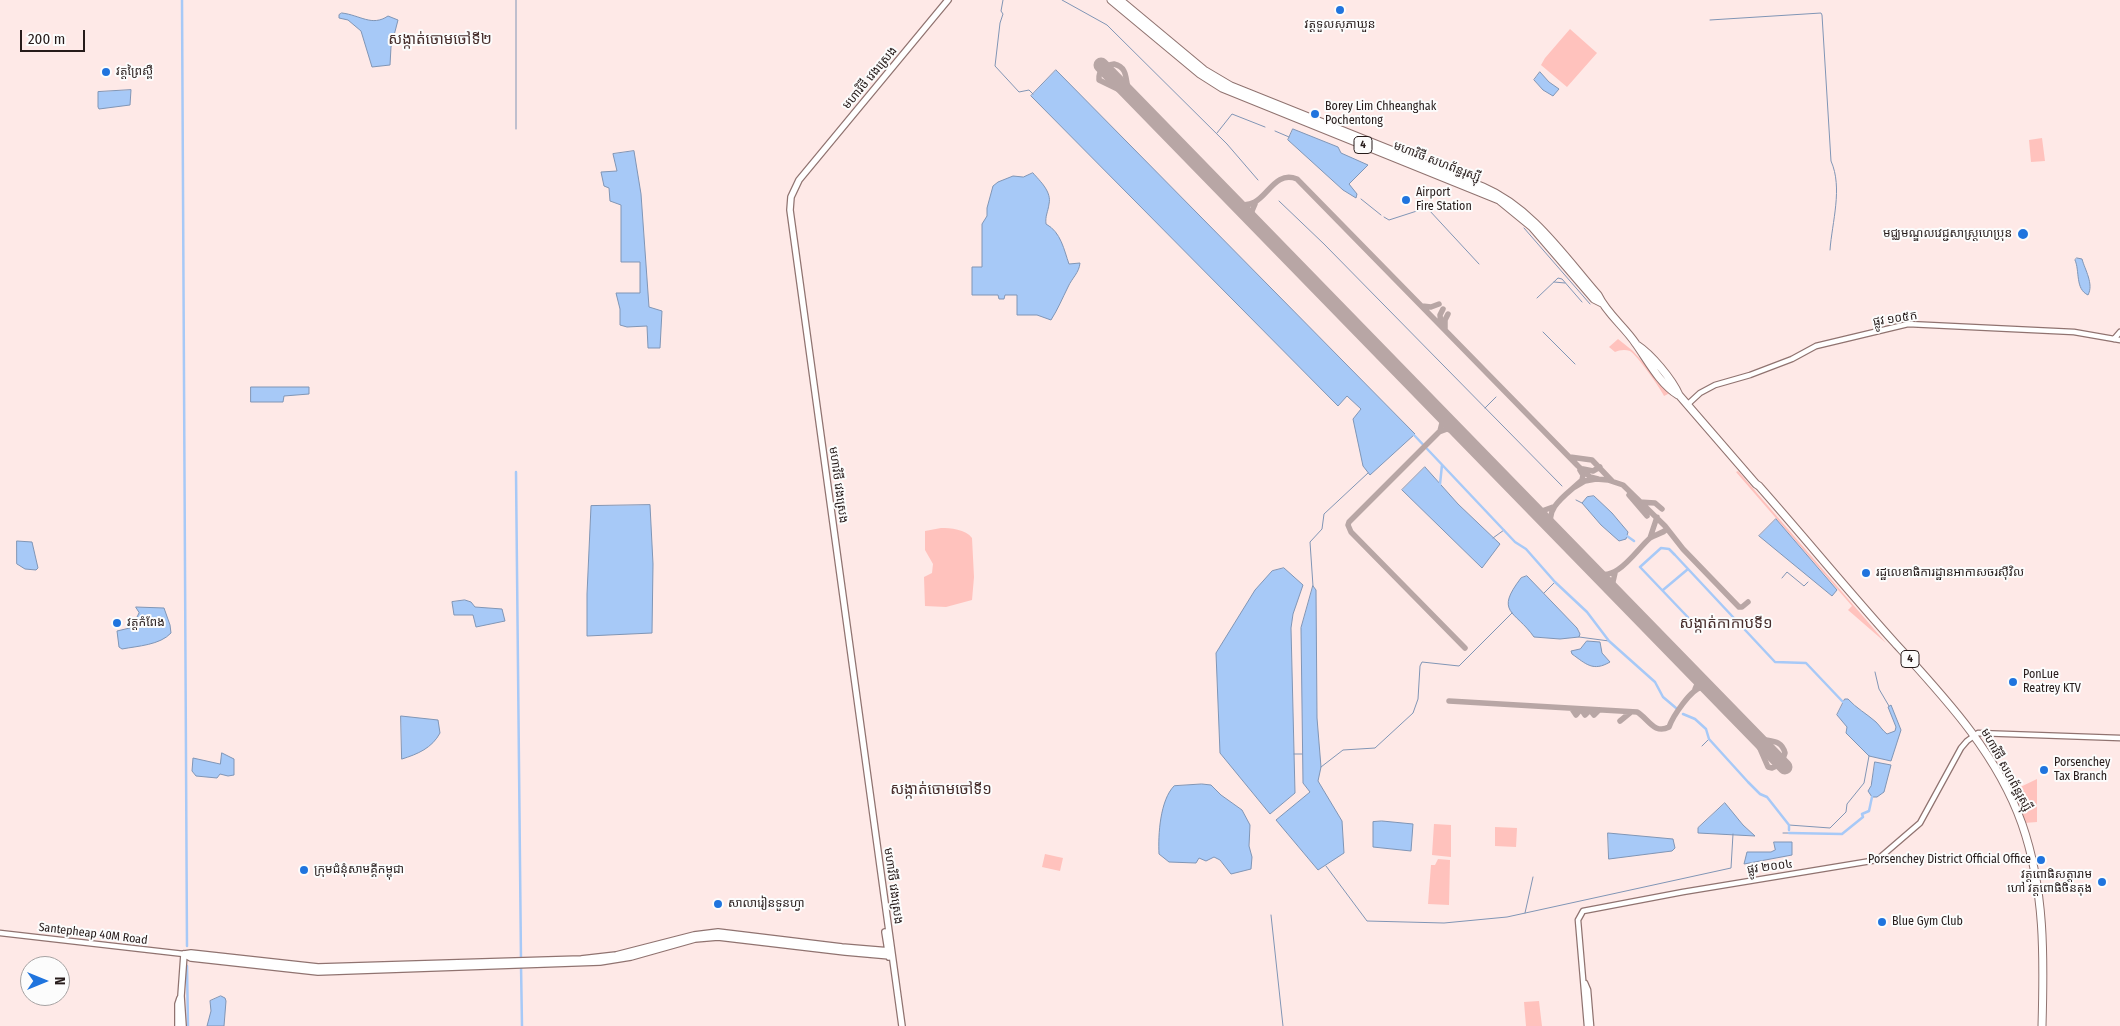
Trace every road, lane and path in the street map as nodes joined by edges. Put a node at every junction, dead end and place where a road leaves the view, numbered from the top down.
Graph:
1 (943, 0) edge
2 (948, 0) edge
3 (1111, 0) edge
4 (1120, 0) edge
5 (1602, 304) junction
6 (2120, 332) edge
7 (2114, 339) junction
8 (2120, 340) edge
9 (813, 390) junction
10 (1687, 405) junction
11 (1973, 736) junction
12 (2120, 738) edge
13 (0, 933) edge
14 (890, 953) junction
15 (184, 954) junction
16 (1584, 982) junction
17 (181, 996) junction
18 (178, 1026) edge
19 (183, 1026) edge
20 (898, 1026) edge
21 (902, 1026) edge
22 (1587, 1026) edge
23 (1591, 1026) edge
24 (2040, 1026) edge

1 - 9 main road, មហាវិថី វេងស្រេង
2 - 9 main road, មហាវិថី វេងស្រេង
3 - 5 highway, មហាវិថី សហព័ន្ធរុស្ស៊ី / 4
4 - 5 highway, មហាវិថី សហព័ន្ធរុស្ស៊ី / 4
5 - 10 highway, មហាវិថី សហព័ន្ធរុស្ស៊ី / 4
6 - 7 main road
7 - 8 main road, ផ្លូវ ១០៥ក
7 - 10 main road, ផ្លូវ ១០៥ក
9 - 14 main road, មហាវិថី វេងស្រេង
10 - 11 highway, មហាវិថី សហព័ន្ធរុស្ស៊ី / 4
11 - 12 main road
11 - 16 main road, ផ្លូវ ២០០៤
11 - 24 highway, មហាវិថី សហព័ន្ធរុស្ស៊ី / 4
13 - 15 main road, Santepheap 40M Road
14 - 15 main road
14 - 20 main road, មហាវិថី វេងស្រេង
14 - 21 main road, មហាវិថី វេងស្រេង
15 - 17 main road
16 - 22 main road, ផ្លូវ ២០០៤
16 - 23 main road, ផ្លូវ ២០០៤
17 - 18 main road
17 - 19 main road

